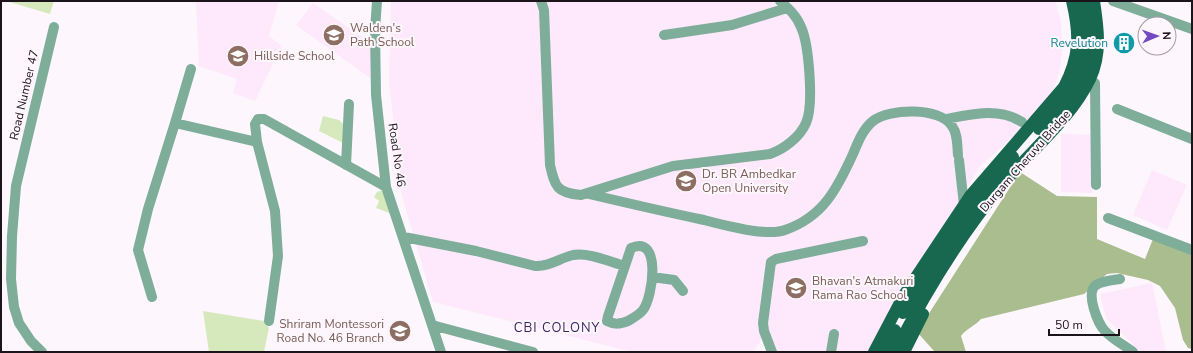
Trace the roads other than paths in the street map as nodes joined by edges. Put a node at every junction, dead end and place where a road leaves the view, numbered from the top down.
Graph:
1 (377, 1) edge
2 (541, 1) edge
3 (1072, 1) edge
4 (1083, 1) edge
5 (1094, 1) edge
6 (1101, 1) edge
7 (1113, 1) edge
8 (784, 4) edge
9 (1076, 17) junction
10 (54, 27) dead end
11 (1192, 29) edge
12 (664, 35) dead end
13 (191, 69) dead end
14 (1095, 83) junction
15 (349, 104) dead end
16 (1117, 109) dead end
17 (947, 119) junction
18 (1022, 122) dead end
19 (174, 123) junction
20 (1192, 139) edge
21 (257, 142) junction
22 (346, 165) junction
23 (1096, 185) dead end
24 (386, 187) junction
25 (589, 194) junction
26 (964, 206) junction
27 (1108, 218) dead end
28 (404, 237) junction
29 (863, 241) dead end
30 (1192, 250) edge
31 (625, 266) junction
32 (652, 277) junction
33 (1120, 279) dead end
34 (683, 291) dead end
35 (152, 297) dead end
36 (269, 321) dead end
37 (432, 325) junction
38 (834, 334) dead end
39 (42, 352) edge
40 (441, 352) edge
41 (533, 352) edge
42 (772, 352) edge
43 (831, 352) edge
44 (874, 352) edge
45 (884, 352) edge
46 (894, 352) edge
47 (904, 352) edge
48 (1132, 352) edge

1 - 24 street, Road No 46
2 - 25 street
3 - 9 main road
4 - 9 main road
4 - 45 main road, Durgam Cheruvu Bridge
5 - 46 main road, Durgam Cheruvu Bridge
6 - 14 main road
7 - 11 street
8 - 12 street
8 - 25 street
9 - 26 main road
10 - 39 street, Road Number 47
13 - 19 street
14 - 23 street
14 - 47 main road
15 - 22 street
16 - 20 street
17 - 18 street
17 - 25 street
17 - 26 street
19 - 21 street
19 - 35 street
21 - 22 street
21 - 36 street
22 - 24 street
24 - 28 street, Road No 46
26 - 44 main road
27 - 30 street
28 - 31 street
28 - 37 street, Road No 46
29 - 42 street
31 - 32 street
31 - 32 street
32 - 34 street
33 - 48 street
37 - 40 street, Road No 46
37 - 41 street
38 - 43 street

